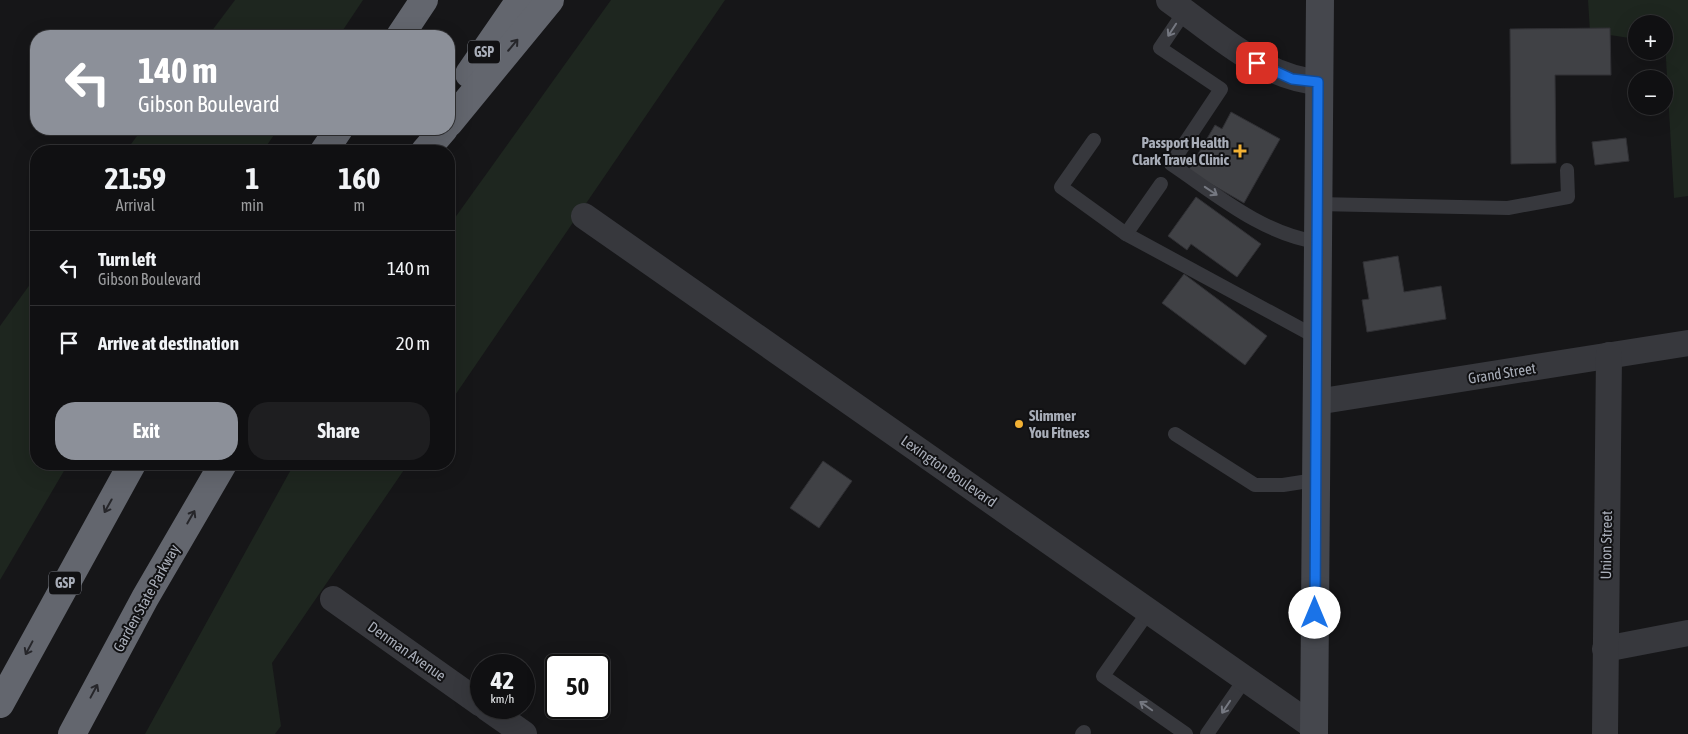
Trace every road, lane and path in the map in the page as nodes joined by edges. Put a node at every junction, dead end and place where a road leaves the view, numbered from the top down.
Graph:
1 (416, 0) edge
2 (424, 0) edge
3 (520, 0) edge
4 (550, 0) edge
5 (1320, 0) edge
6 (1177, 6) edge
7 (397, 30) edge
8 (404, 30) edge
9 (1318, 82) junction
10 (455, 96) edge
11 (455, 115) edge
12 (439, 135) edge
13 (1094, 140) dead end
14 (430, 145) edge
15 (1568, 170) dead end
16 (1161, 184) dead end
17 (1317, 204) junction
18 (584, 216) dead end
19 (1126, 234) junction
20 (1317, 242) junction
21 (1316, 337) junction
22 (1688, 342) edge
23 (1609, 355) junction
24 (1316, 402) junction
25 (1175, 434) dead end
26 (129, 470) edge
27 (220, 470) edge
28 (1315, 480) junction
29 (333, 599) dead end
30 (1149, 611) junction
31 (1688, 633) edge
32 (1605, 649) junction
33 (1245, 679) junction
34 (470, 696) edge
35 (0, 704) edge
36 (503, 719) edge
37 (1314, 730) edge
38 (72, 734) edge
39 (524, 734) edge
40 (1186, 734) edge
41 (1208, 734) edge
42 (1605, 734) edge

1 - 7 highway
2 - 8 highway
3 - 10 highway, GSP
11 -> 4 highway
5 - 9 main road
6 - 9 street
6 -> 20 lane
9 - 17 main road
12 - 14 highway
13 - 19 lane
15 - 17 lane
16 - 19 lane
17 - 20 main road
18 - 30 street, Lexington Boulevard
19 - 21 lane
20 - 21 main road
21 - 24 main road
22 - 23 street, Grand Street
23 - 24 street, Grand Street
23 - 32 street, Union Street
24 - 28 main road
25 - 28 lane
26 -> 35 highway, GSP
38 -> 27 highway, Garden State Parkway
28 - 37 main road
29 - 34 street, Denman Avenue
30 - 33 street, Lexington Boulevard
40 -> 30 lane
31 - 32 street
32 - 42 street, Union Street
33 - 37 street, Lexington Boulevard
33 -> 41 lane
36 - 39 street

